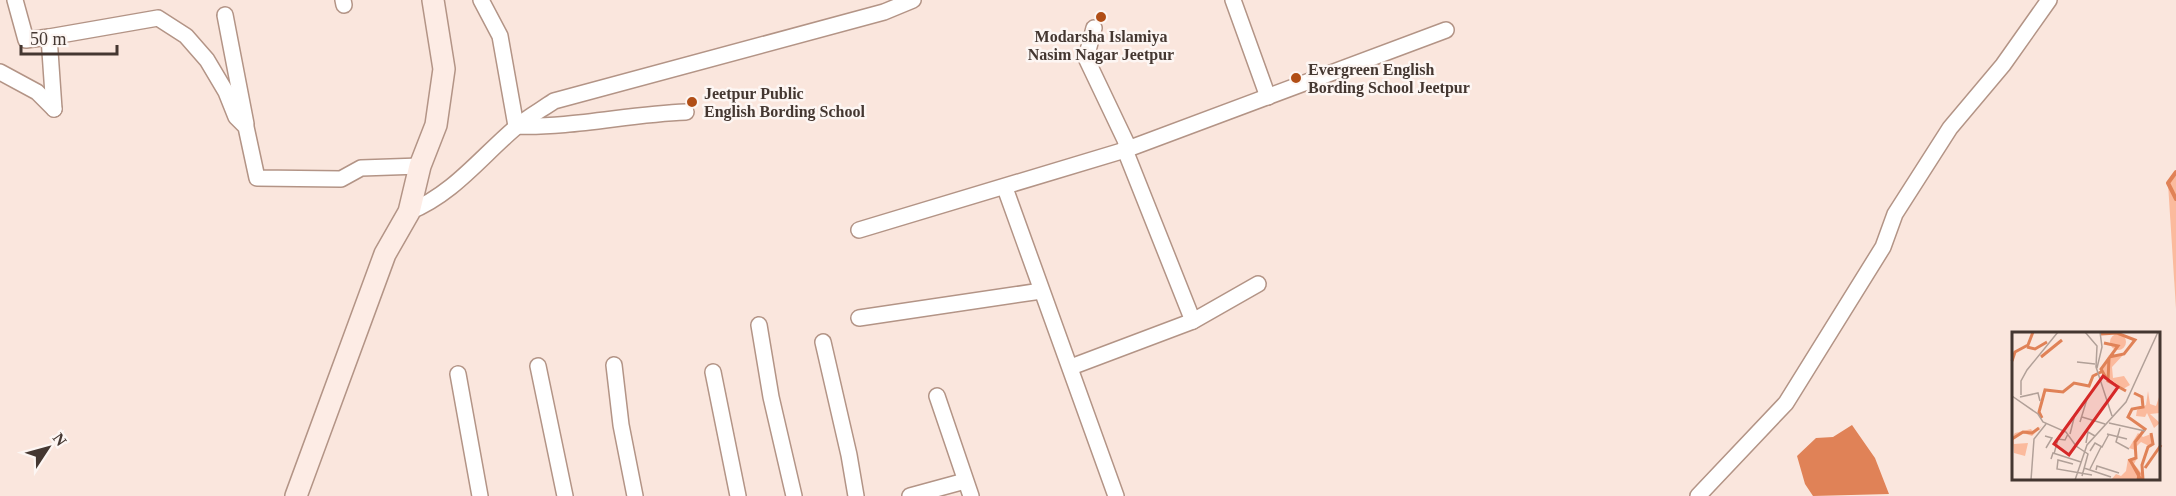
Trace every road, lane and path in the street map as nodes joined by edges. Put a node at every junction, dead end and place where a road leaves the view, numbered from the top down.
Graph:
1 (15, 0) edge
2 (433, 0) edge
3 (481, 0) edge
4 (913, 0) edge
5 (1233, 0) edge
6 (2049, 0) edge
7 (225, 15) dead end
8 (1094, 28) dead end
9 (1446, 30) dead end
10 (49, 37) junction
11 (0, 72) edge
12 (1268, 98) junction
13 (686, 112) dead end
14 (516, 126) junction
15 (246, 127) junction
16 (1125, 150) junction
17 (420, 166) junction
18 (1005, 188) junction
19 (409, 212) junction
20 (860, 230) dead end
21 (1258, 284) dead end
22 (1041, 291) junction
23 (860, 318) dead end
24 (1193, 321) junction
25 (759, 325) dead end
26 (823, 342) dead end
27 (614, 365) dead end
28 (538, 366) dead end
29 (1071, 367) junction
30 (713, 372) dead end
31 (458, 374) dead end
32 (937, 396) dead end
33 (965, 481) junction
34 (296, 496) edge
35 (480, 496) edge
36 (565, 496) edge
37 (635, 496) edge
38 (738, 496) edge
39 (794, 496) edge
40 (856, 496) edge
41 (910, 496) edge
42 (971, 496) edge
43 (1116, 496) edge
44 (1698, 496) edge

1 - 10 street
2 - 17 street
3 - 14 street
4 - 14 street
5 - 12 street
6 - 44 street
7 - 15 street
8 - 16 street
9 - 12 street
10 - 11 street
10 - 15 street
12 - 16 street
13 - 14 street
14 - 19 street
15 - 17 street
16 - 18 street
16 - 24 street
17 - 19 street
18 - 20 street
18 - 22 street
19 - 34 street
21 - 24 street
22 - 23 street
22 - 29 street
24 - 29 street
25 - 39 street
26 - 40 street
27 - 37 street
28 - 36 street
29 - 43 street
30 - 38 street
31 - 35 street
32 - 33 street
33 - 41 street
33 - 42 street

